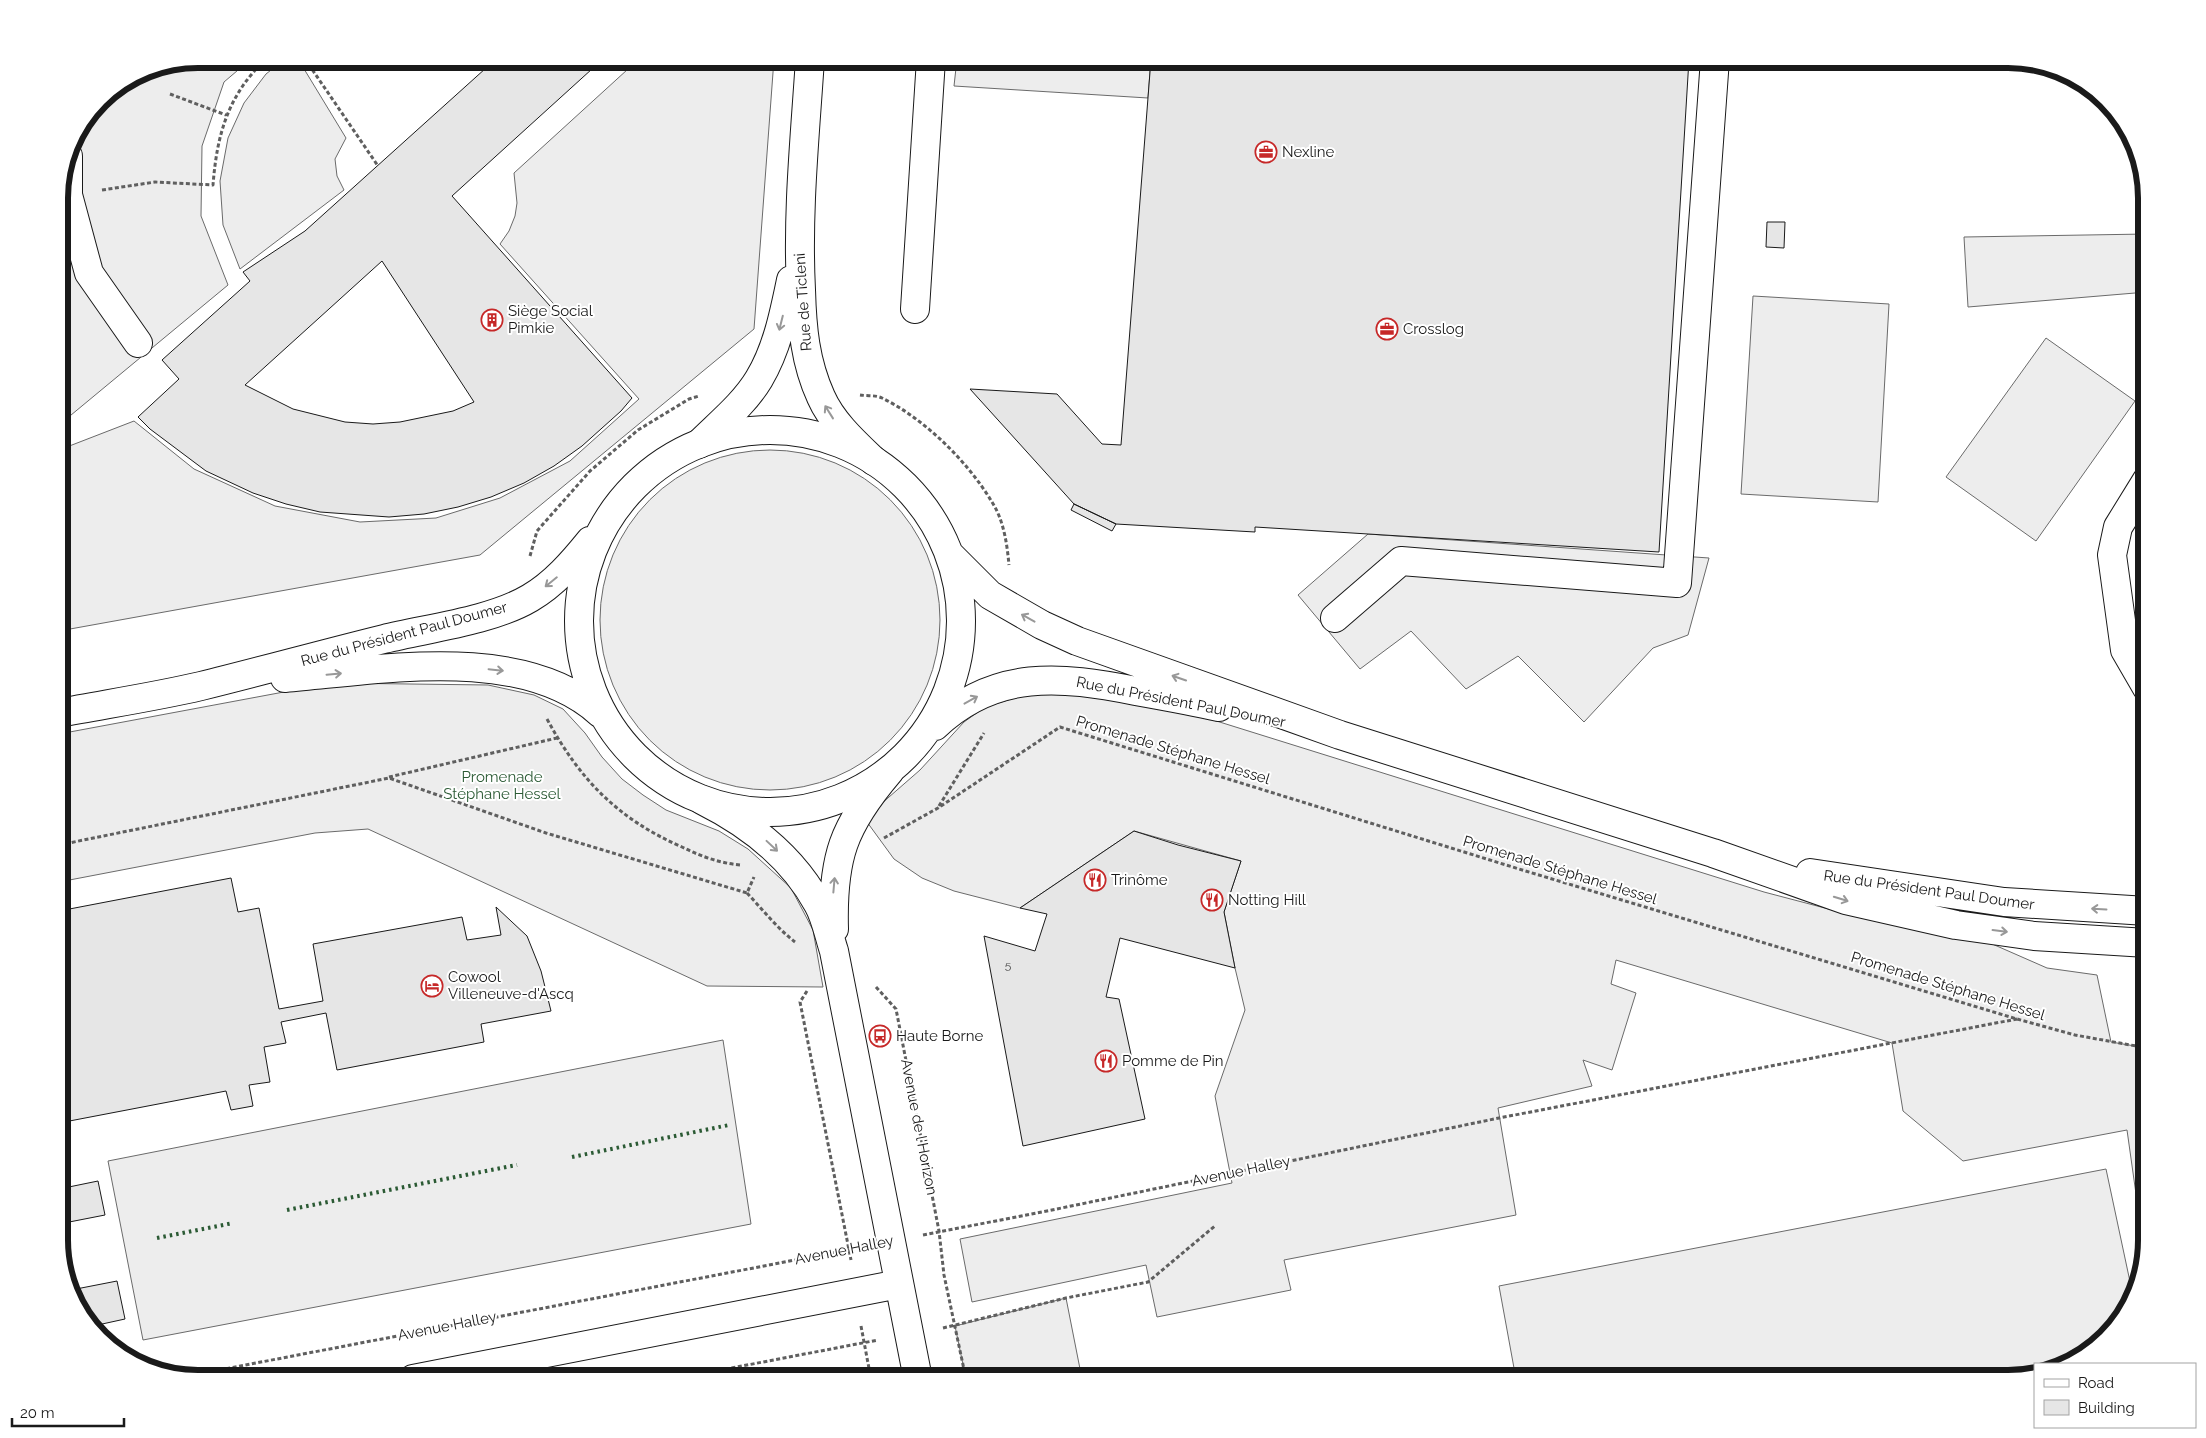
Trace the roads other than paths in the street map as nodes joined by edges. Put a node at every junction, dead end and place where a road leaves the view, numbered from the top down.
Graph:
1 (809, 68) edge
2 (930, 68) edge
3 (1714, 68) edge
4 (68, 195) edge
5 (798, 241) junction
6 (915, 309) dead end
7 (138, 344) dead end
8 (698, 444) junction
9 (874, 461) junction
10 (2138, 495) edge
11 (607, 520) junction
12 (950, 555) junction
13 (1335, 618) dead end
14 (2138, 672) edge
15 (198, 686) junction
16 (68, 711) edge
17 (604, 716) junction
18 (1340, 735) junction
19 (920, 741) junction
20 (888, 772) junction
21 (702, 800) junction
22 (1713, 853) junction
23 (2138, 911) edge
24 (2138, 942) edge
25 (834, 951) junction
26 (899, 1284) junction
27 (459, 1370) edge
28 (916, 1370) edge

1 - 5 main road, Rue de Ticleni
2 - 6 main road
3 - 13 main road
4 - 7 main road
5 -> 8 main road, Rue de Ticleni
9 -> 5 main road, Rue de Ticleni
8 - 9 main road
8 - 11 main road
9 - 12 main road
10 - 14 main road
11 -> 15 main road, Rue du Président Paul Doumer
11 - 17 main road
18 -> 12 main road, Rue du Président Paul Doumer
12 - 19 main road
15 - 16 main road, Rue du Président Paul Doumer
15 -> 17 main road, Rue du Président Paul Doumer
17 - 21 main road
19 -> 18 main road, Rue du Président Paul Doumer
18 - 22 main road, Rue du Président Paul Doumer
19 - 20 main road
20 - 21 main road
25 -> 20 main road
21 -> 25 main road
23 -> 22 main road, Rue du Président Paul Doumer
22 -> 24 main road, Rue du Président Paul Doumer
25 - 26 main road
26 - 27 main road
26 - 28 main road

